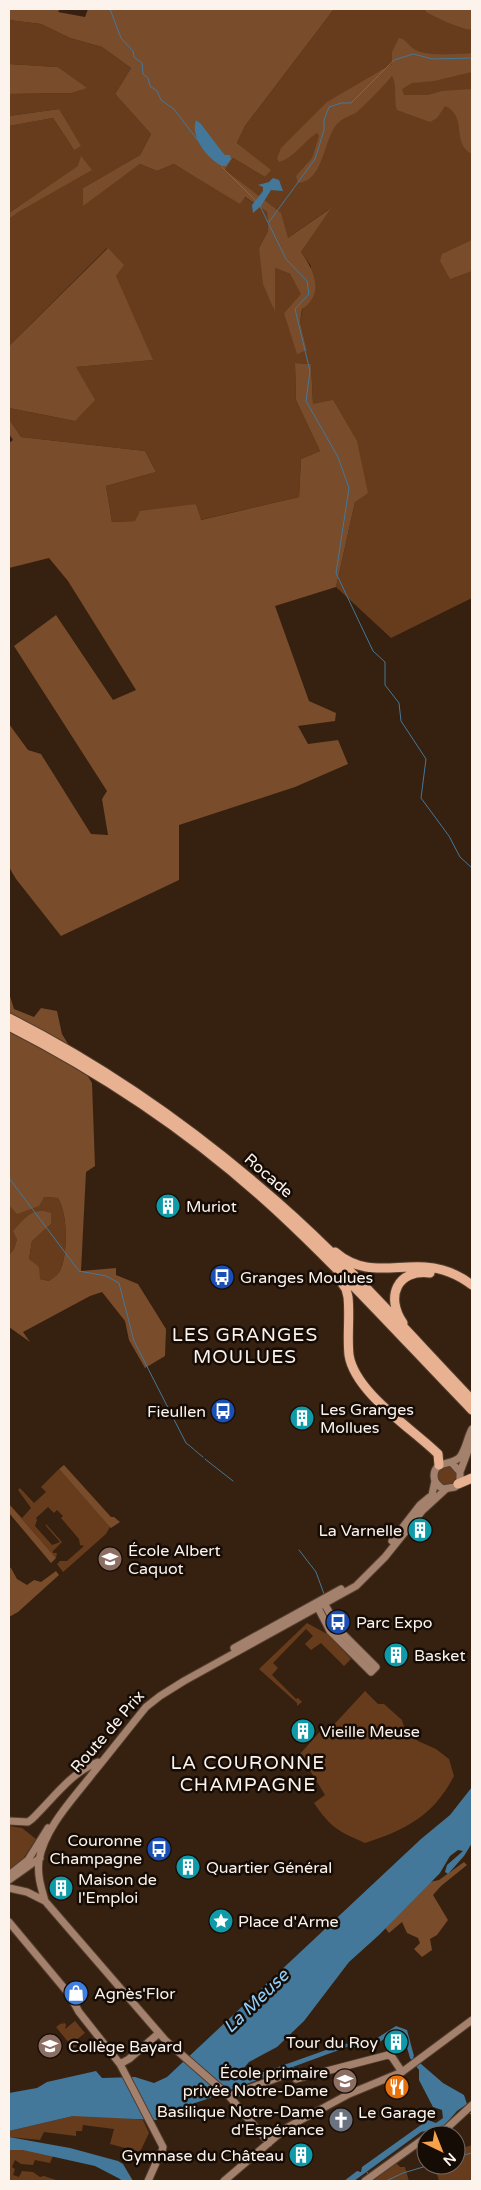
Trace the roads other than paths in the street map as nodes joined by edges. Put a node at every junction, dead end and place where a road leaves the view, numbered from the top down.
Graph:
1 (9, 1018) edge
2 (9, 1026) edge
3 (292, 1225) junction
4 (317, 1239) junction
5 (472, 1285) edge
6 (472, 1290) edge
7 (427, 1352) junction
8 (471, 1406) edge
9 (472, 1429) edge
10 (472, 1440) edge
11 (452, 1464) junction
12 (440, 1466) junction
13 (460, 1472) junction
14 (472, 1478) edge
15 (435, 1482) junction
16 (458, 1484) junction
17 (446, 1489) junction
18 (320, 1604) junction
19 (373, 1670) dead end
20 (99, 1764) junction
21 (9, 1821) edge
22 (43, 1837) junction
23 (40, 1858) junction
24 (23, 1867) junction
25 (9, 1875) edge
26 (9, 1880) edge
27 (9, 1888) edge
28 (46, 1901) junction
29 (9, 1922) edge
30 (472, 2020) edge
31 (159, 2033) junction
32 (120, 2064) junction
33 (405, 2070) junction
34 (227, 2093) junction
35 (472, 2105) edge
36 (450, 2125) edge
37 (269, 2143) junction
38 (416, 2145) edge
39 (148, 2180) edge
40 (224, 2181) edge
41 (365, 2181) edge

1 - 4 highway, Rocade
2 - 3 highway
3 - 8 highway
3 - 12 highway
4 - 5 highway
4 - 7 highway, Rocade
6 - 7 highway
7 - 8 highway, Rocade
9 - 11 main road
10 - 13 main road
11 - 12 main road
11 - 13 main road
12 - 15 main road, Route de Prix
13 - 16 main road
14 - 16 highway
15 - 17 main road
15 - 18 main road, Route de Prix
16 - 17 main road, Route de Prix
17 - 18 main road, Route de Prix
18 - 19 main road
18 - 20 main road, Route de Prix
20 - 21 main road
20 - 22 main road, Route de Prix
20 - 23 main road, Route de Prix
22 - 23 main road
22 - 24 main road, Route de Prix
23 - 24 main road, Route de Prix
23 - 28 main road, Route de Prix
24 - 25 main road
24 - 26 main road
27 - 28 main road
28 - 31 main road
29 - 32 main road
30 - 33 main road
31 - 32 main road
31 - 34 main road
32 - 39 main road
33 - 34 main road
33 - 37 main road
34 - 37 main road
35 - 36 main road
37 - 40 main road
38 - 41 main road

